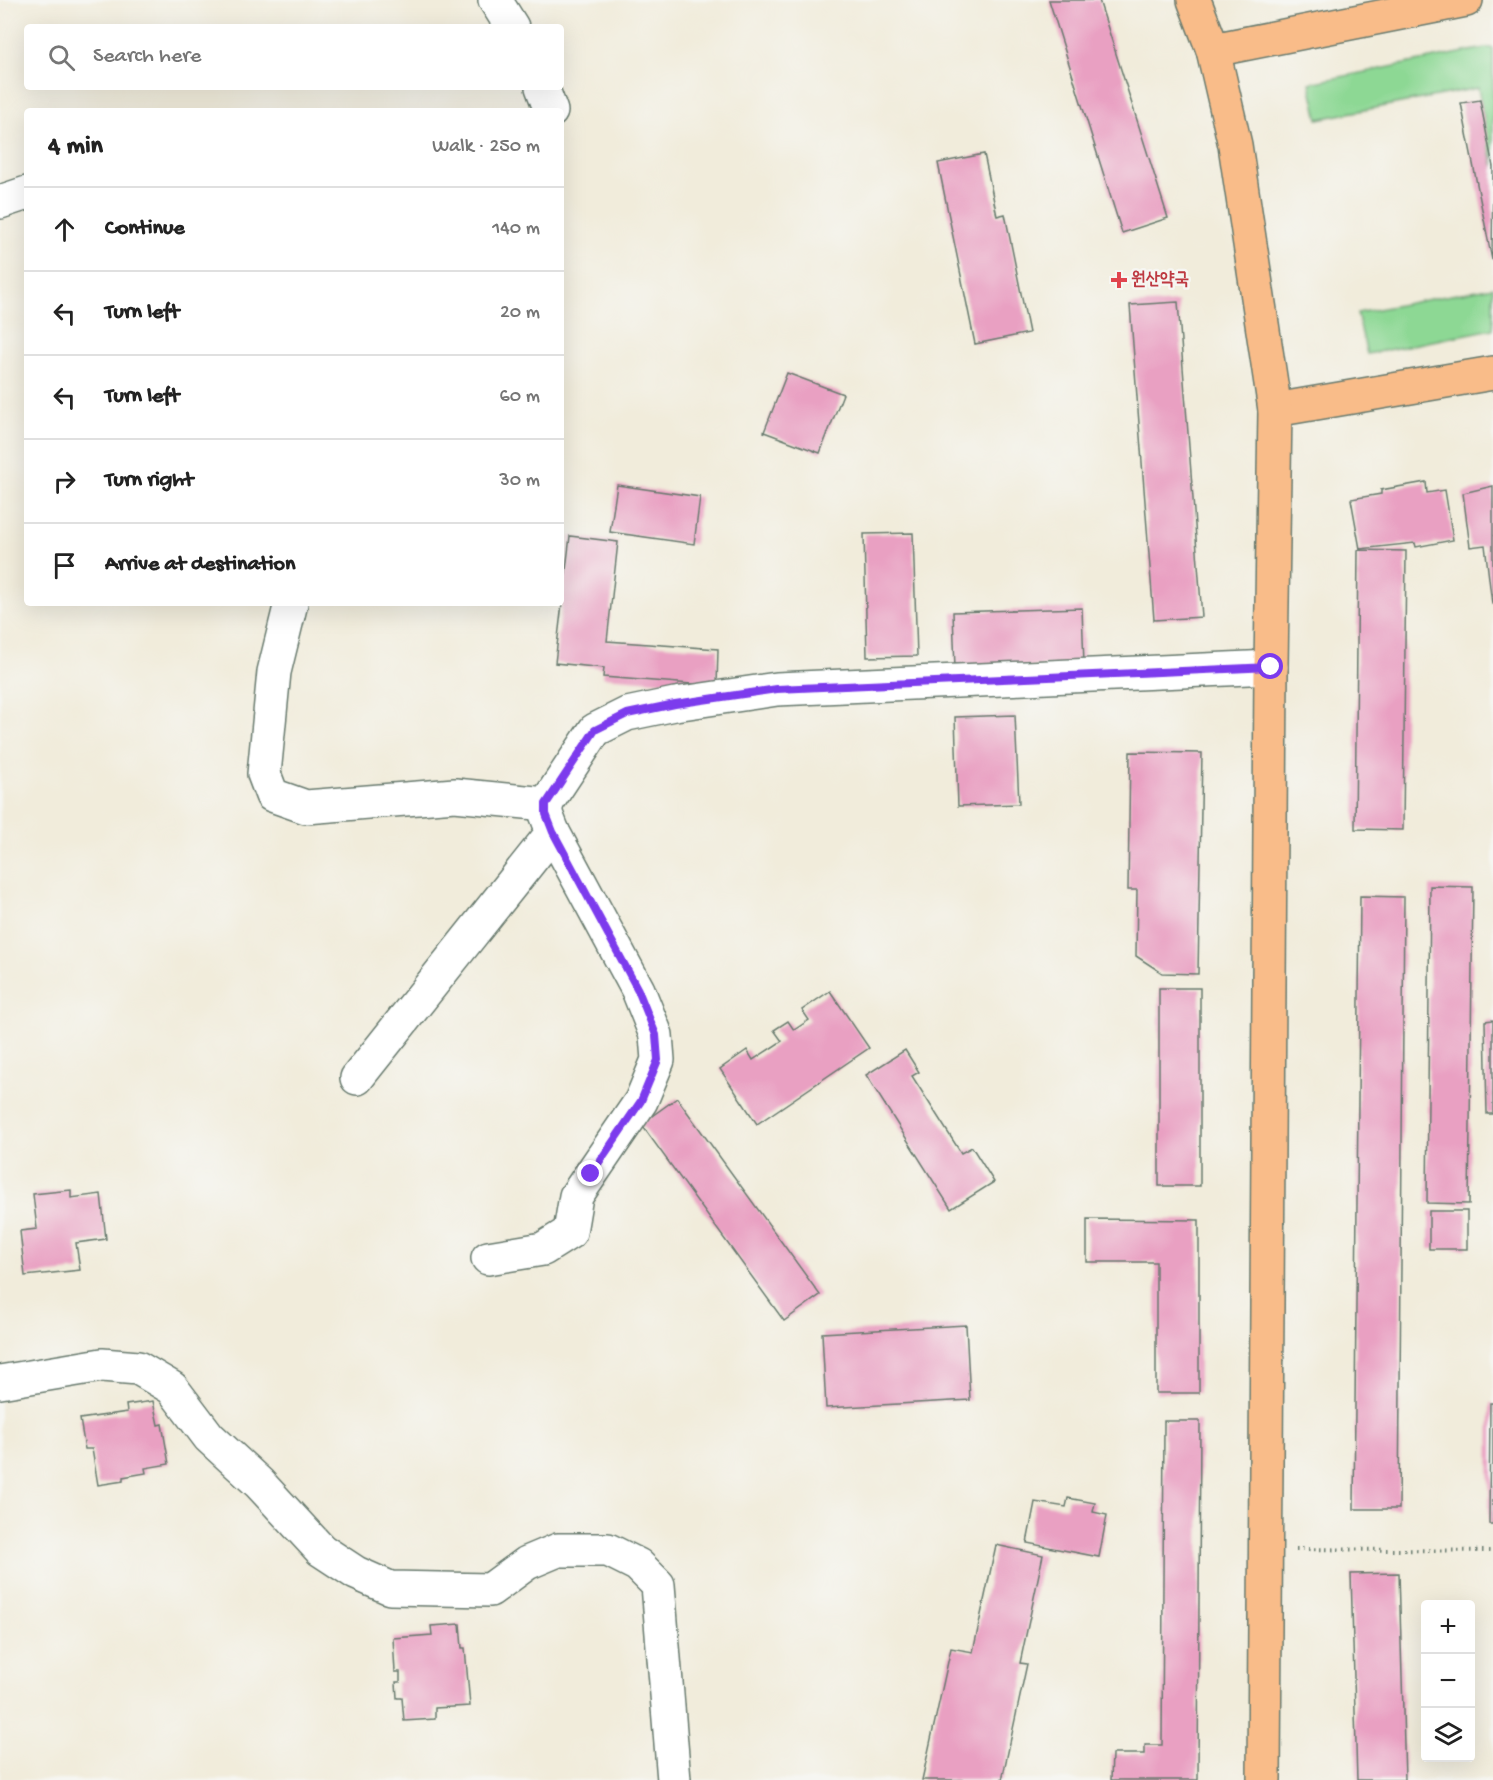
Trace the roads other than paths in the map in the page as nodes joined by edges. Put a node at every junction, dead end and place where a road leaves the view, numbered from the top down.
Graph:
1 (495, 0) edge
2 (1194, 0) edge
3 (1466, 0) edge
4 (510, 24) edge
5 (1213, 50) junction
6 (543, 90) edge
7 (550, 108) edge
8 (24, 194) edge
9 (0, 202) edge
10 (1493, 373) edge
11 (1275, 410) junction
12 (290, 606) edge
13 (1271, 667) junction
14 (549, 818) junction
15 (357, 1078) dead end
16 (488, 1258) dead end
17 (0, 1382) edge
18 (674, 1780) edge
19 (1264, 1780) edge

1 - 4 street
2 - 5 main road
3 - 5 main road
5 - 11 main road
6 - 7 street
8 - 9 street
10 - 11 main road
11 - 13 main road
12 - 14 street
13 - 14 street
13 - 19 main road
14 - 15 street
14 - 16 street
17 - 18 street

